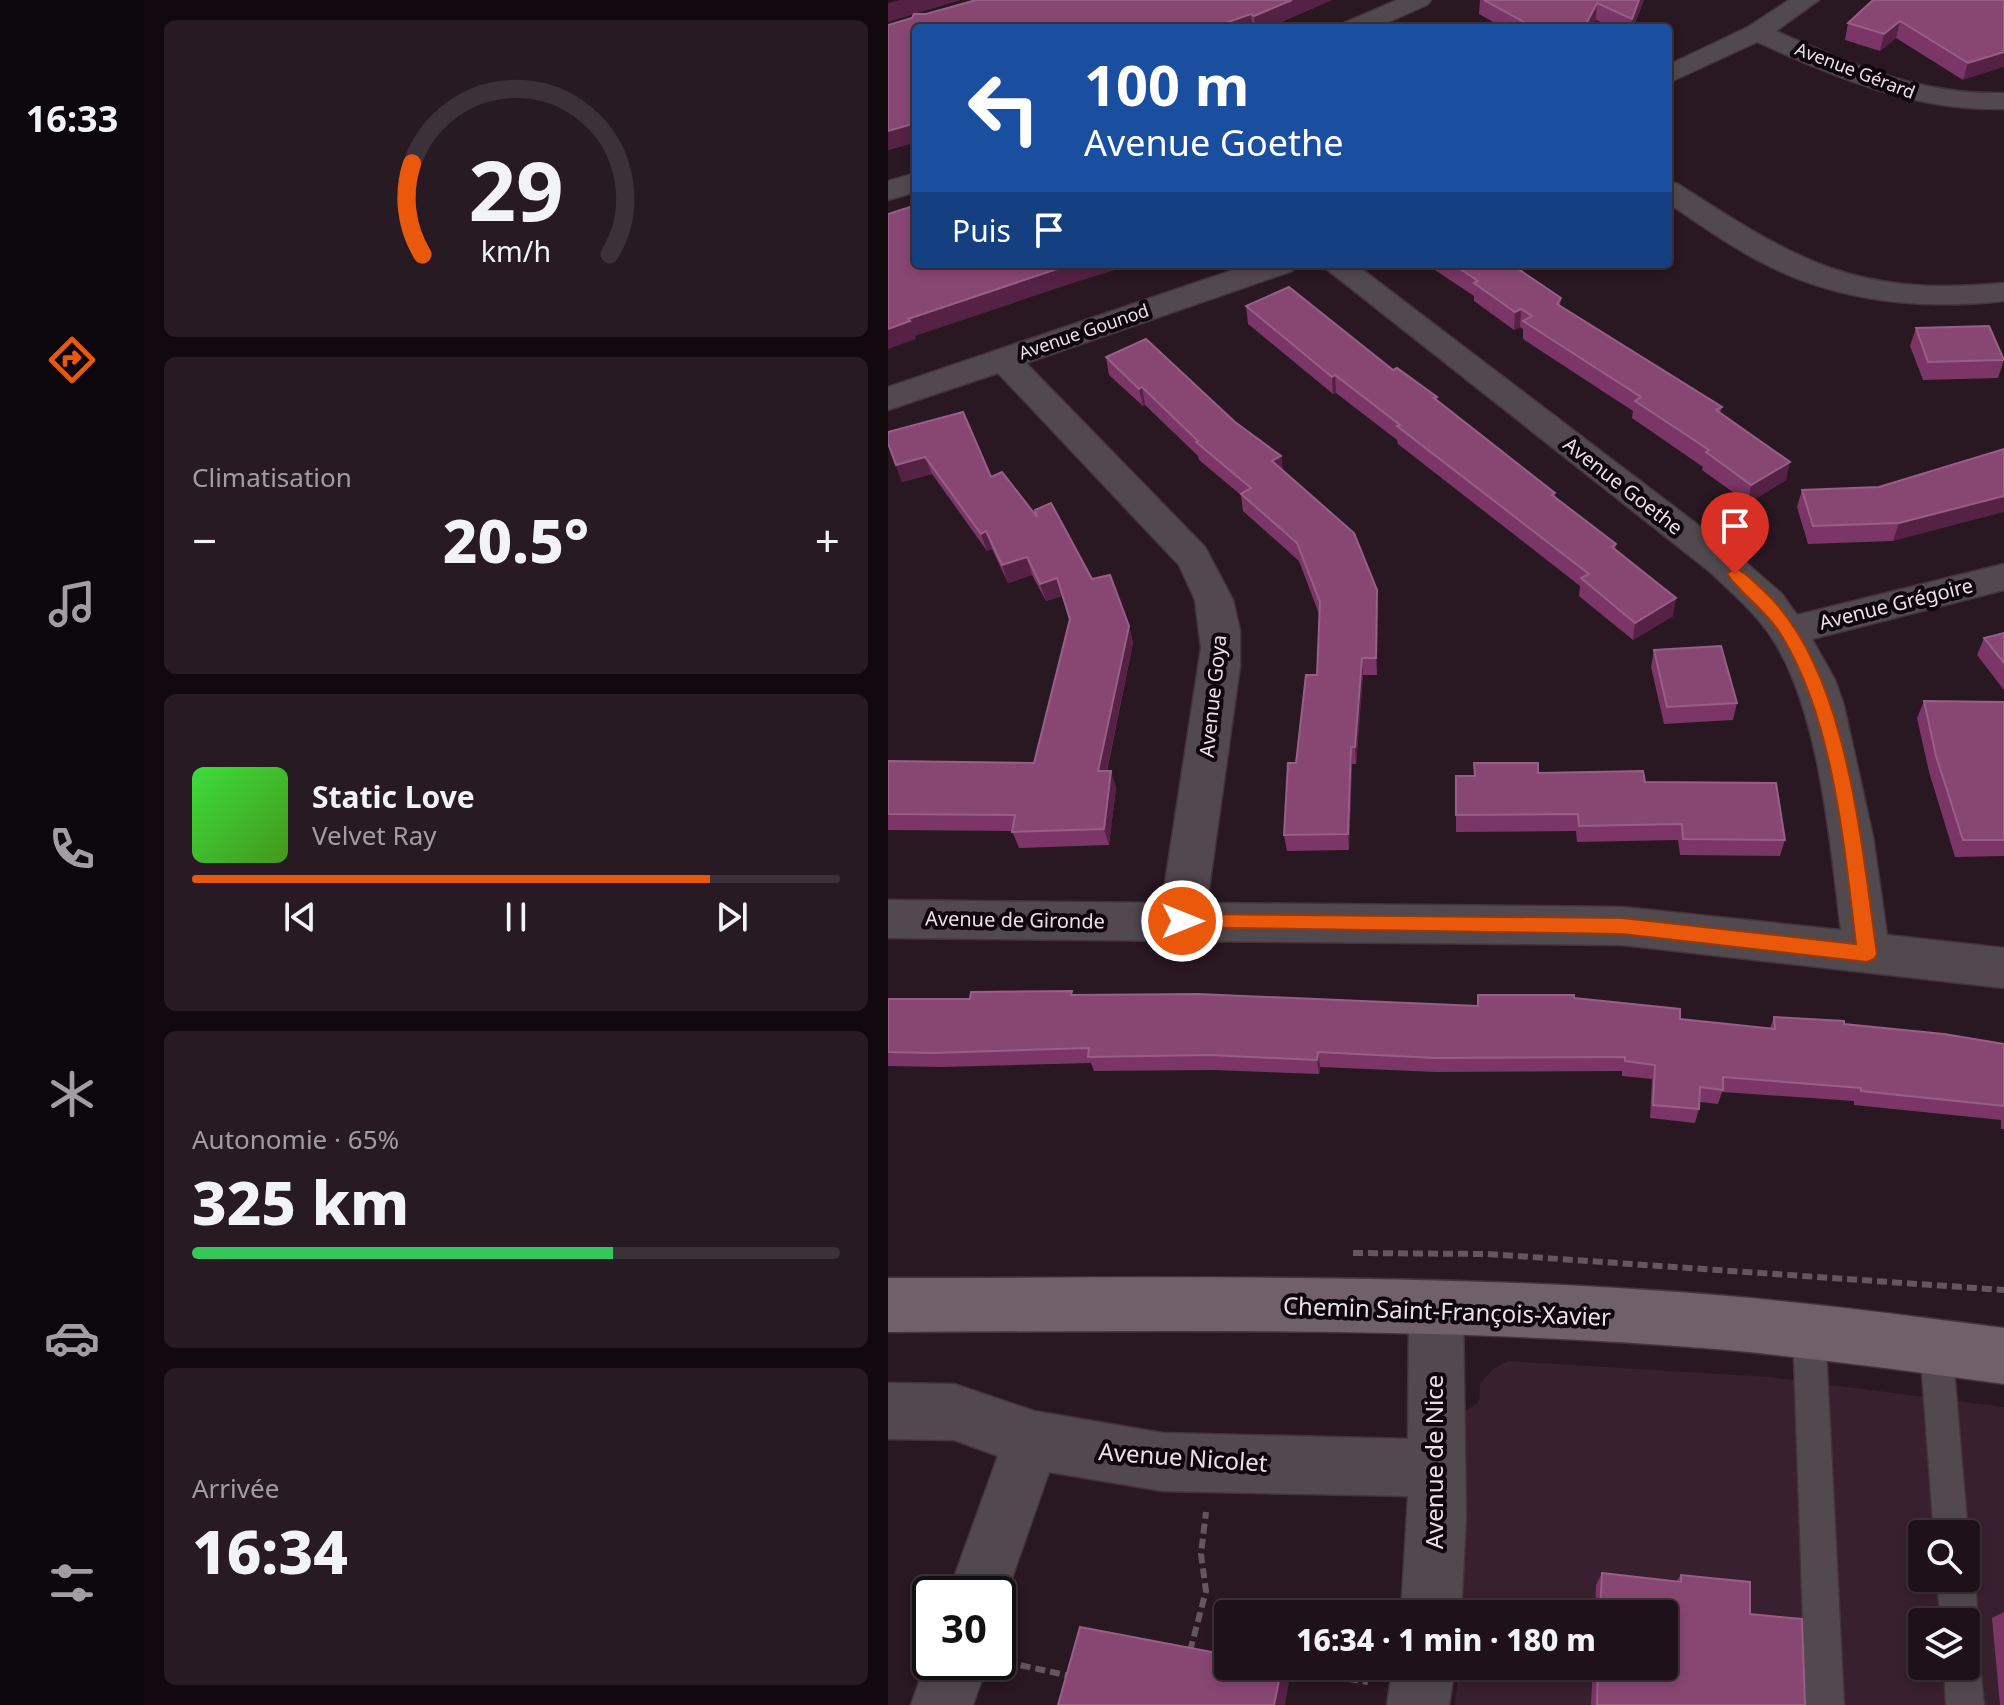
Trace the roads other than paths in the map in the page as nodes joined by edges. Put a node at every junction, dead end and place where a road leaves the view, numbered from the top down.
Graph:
1 (1418, 0) edge
2 (1806, 0) edge
3 (1384, 16) junction
4 (1363, 24) edge
5 (1399, 24) edge
6 (1757, 32) junction
7 (1672, 73) edge
8 (2004, 101) edge
9 (912, 183) edge
10 (888, 191) edge
11 (1672, 193) edge
12 (1269, 268) edge
13 (1340, 268) edge
14 (2004, 292) edge
15 (1003, 359) junction
16 (888, 399) edge
17 (2004, 577) edge
18 (1788, 631) junction
19 (888, 919) edge
20 (1182, 921) junction
21 (1867, 954) junction
22 (2004, 968) edge
23 (888, 1305) edge
24 (1436, 1309) junction
25 (1809, 1329) junction
26 (1936, 1346) junction
27 (2004, 1356) edge
28 (888, 1411) edge
29 (1034, 1440) junction
30 (1437, 1468) junction
31 (1950, 1520) edge
32 (984, 1576) edge
33 (1432, 1600) edge
34 (951, 1680) edge
35 (1422, 1680) edge
36 (1963, 1680) edge
37 (942, 1705) edge
38 (1418, 1705) edge
39 (1825, 1705) edge
40 (1965, 1705) edge

1 - 3 street
2 - 6 street
3 - 4 street
3 - 5 street
6 - 7 street
6 - 8 street, Avenue Gérard
9 - 10 street
11 - 14 street
12 - 15 street, Avenue Gounod
13 - 18 street, Avenue Goethe
15 - 16 street, Avenue Gounod
15 - 20 street, Avenue Goya
17 - 18 street, Avenue Grégoire
18 - 21 street, Avenue Goethe
19 - 20 street, Avenue de Gironde
20 - 21 street, Avenue de Gironde
21 - 22 street, Avenue de Gironde
23 - 24 street, Chemin Saint-François-Xavier
24 - 25 street, Chemin Saint-François-Xavier
24 - 30 street, Avenue de Nice
25 - 26 street, Chemin Saint-François-Xavier
25 - 39 lane
26 - 27 street, Chemin Saint-François-Xavier
26 - 31 lane
28 - 29 street, Avenue Nicolet
29 - 30 street, Avenue Nicolet
29 - 32 street
30 - 33 street, Avenue de Nice
34 - 37 street
35 - 38 street
36 - 40 lane

